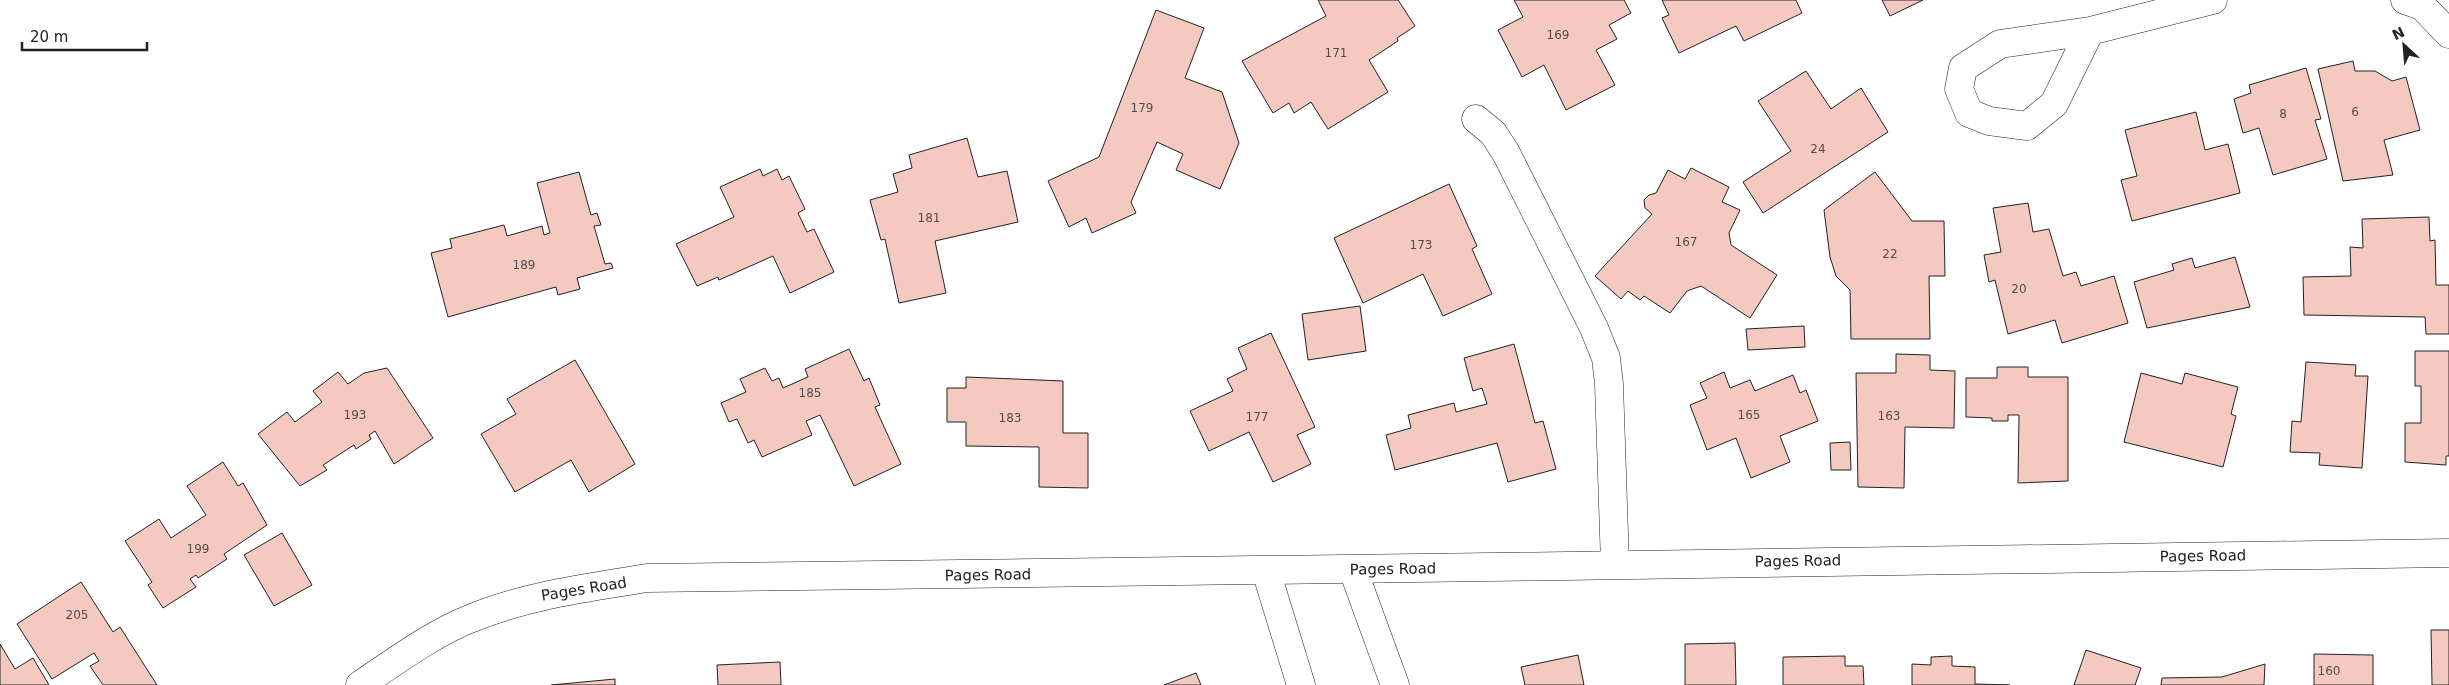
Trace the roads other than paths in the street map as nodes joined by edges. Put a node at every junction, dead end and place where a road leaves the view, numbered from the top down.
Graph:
1 (2213, 0) edge
2 (2405, 0) edge
3 (2090, 31) junction
4 (2449, 34) edge
5 (1476, 119) dead end
6 (2449, 553) edge
7 (1615, 564) junction
8 (1353, 570) junction
9 (1266, 571) junction
10 (360, 685) edge
11 (1301, 685) edge
12 (1394, 685) edge

1 - 3 street
2 - 4 street
3 - 3 street
5 - 7 street
6 - 7 street, Pages Road
7 - 8 street, Pages Road
8 - 9 street, Pages Road
8 - 12 street
9 - 10 street, Pages Road
9 - 11 street

